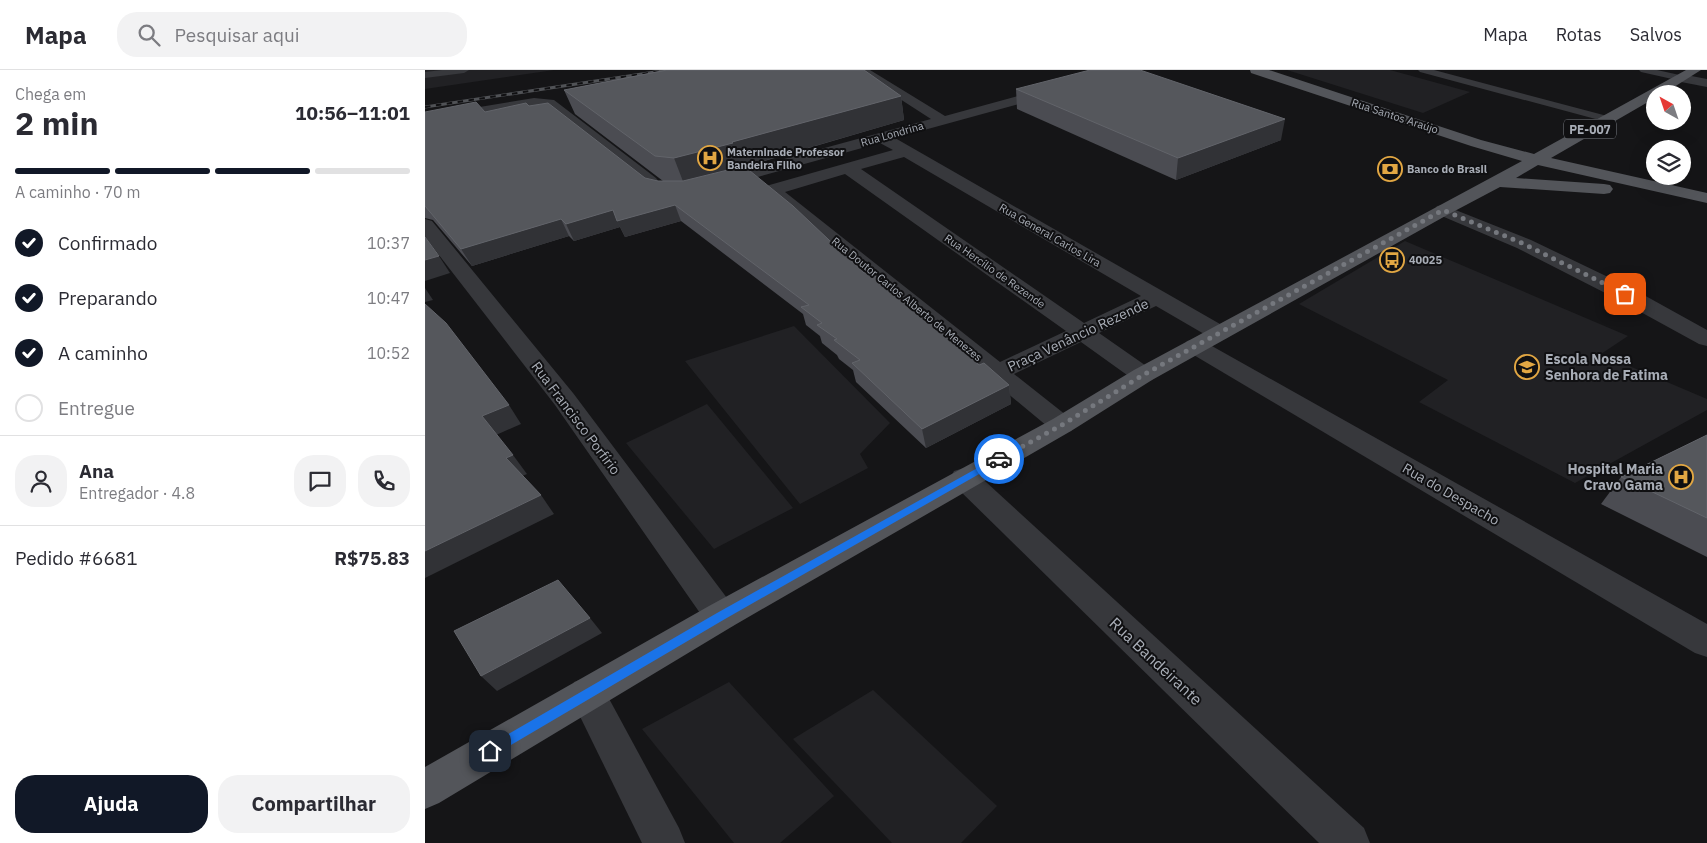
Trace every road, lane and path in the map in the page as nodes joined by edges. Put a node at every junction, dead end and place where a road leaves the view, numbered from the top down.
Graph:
1 (464, 70) edge
2 (861, 70) edge
3 (1127, 70) edge
4 (1256, 70) edge
5 (1423, 70) edge
6 (1644, 70) edge
7 (1695, 70) edge
8 (1071, 73) edge
9 (425, 75) edge
10 (1681, 78) junction
11 (1087, 80) junction
12 (1707, 83) edge
13 (425, 120) edge
14 (942, 120) junction
15 (1607, 120) junction
16 (882, 137) junction
17 (906, 151) junction
18 (1536, 160) junction
19 (848, 168) junction
20 (751, 173) junction
21 (1498, 182) junction
22 (700, 188) edge
23 (662, 190) edge
24 (772, 190) junction
25 (1707, 200) edge
26 (1443, 210) junction
27 (425, 225) edge
28 (1157, 297) junction
29 (1083, 332) junction
30 (1207, 340) junction
31 (1707, 340) edge
32 (998, 372) junction
33 (1143, 375) junction
34 (1062, 425) junction
35 (964, 478) junction
36 (721, 616) junction
37 (1707, 642) edge
38 (587, 694) junction
39 (425, 789) edge
40 (664, 843) edge
41 (1349, 843) edge

1 - 9 lane
2 - 14 street
3 - 11 street, Rua Londrina
4 - 18 main road, Rua Santos Araújo
5 - 15 lane
6 - 10 lane
7 - 10 main road, PE-007
8 - 11 street
10 - 12 street
10 - 15 main road, PE-007
11 - 14 street, Rua Londrina
13 - 23 street
14 - 16 street, Rua Londrina
15 - 18 main road, PE-007
16 - 17 street, Rua General Carlos Lira
16 - 20 street, Rua Londrina
17 - 19 street, Rua Londrina
17 - 28 street, Rua General Carlos Lira
18 - 21 main road, PE-007
18 - 25 main road, Rua Santos Araújo
19 - 24 street, Rua Londrina
19 - 29 street, Rua Hercílio de Rezende
20 - 22 street, Rua Londrina
20 - 24 street, Rua Doutor Carlos Alberto de Menezes
21 - 25 main road
21 - 26 main road, PE-007
24 - 32 street, Rua Doutor Carlos Alberto de Menezes
26 - 30 main road, PE-007
26 - 31 street
27 - 36 street, Rua Francisco Porfírio
28 - 29 street, Praça Venâncio Rezende
28 - 30 street, Rua General Carlos Lira
29 - 32 street, Praça Venâncio Rezende
29 - 33 street, Rua Hercílio de Rezende
30 - 33 main road, PE-007
30 - 37 street, Rua do Despacho
32 - 34 street, Rua Doutor Carlos Alberto de Menezes
33 - 34 main road, PE-007
34 - 35 main road, PE-007
35 - 36 main road, PE-007
35 - 41 street, Rua Bandeirante
36 - 38 main road, PE-007
38 - 39 main road, PE-007
38 - 40 street

